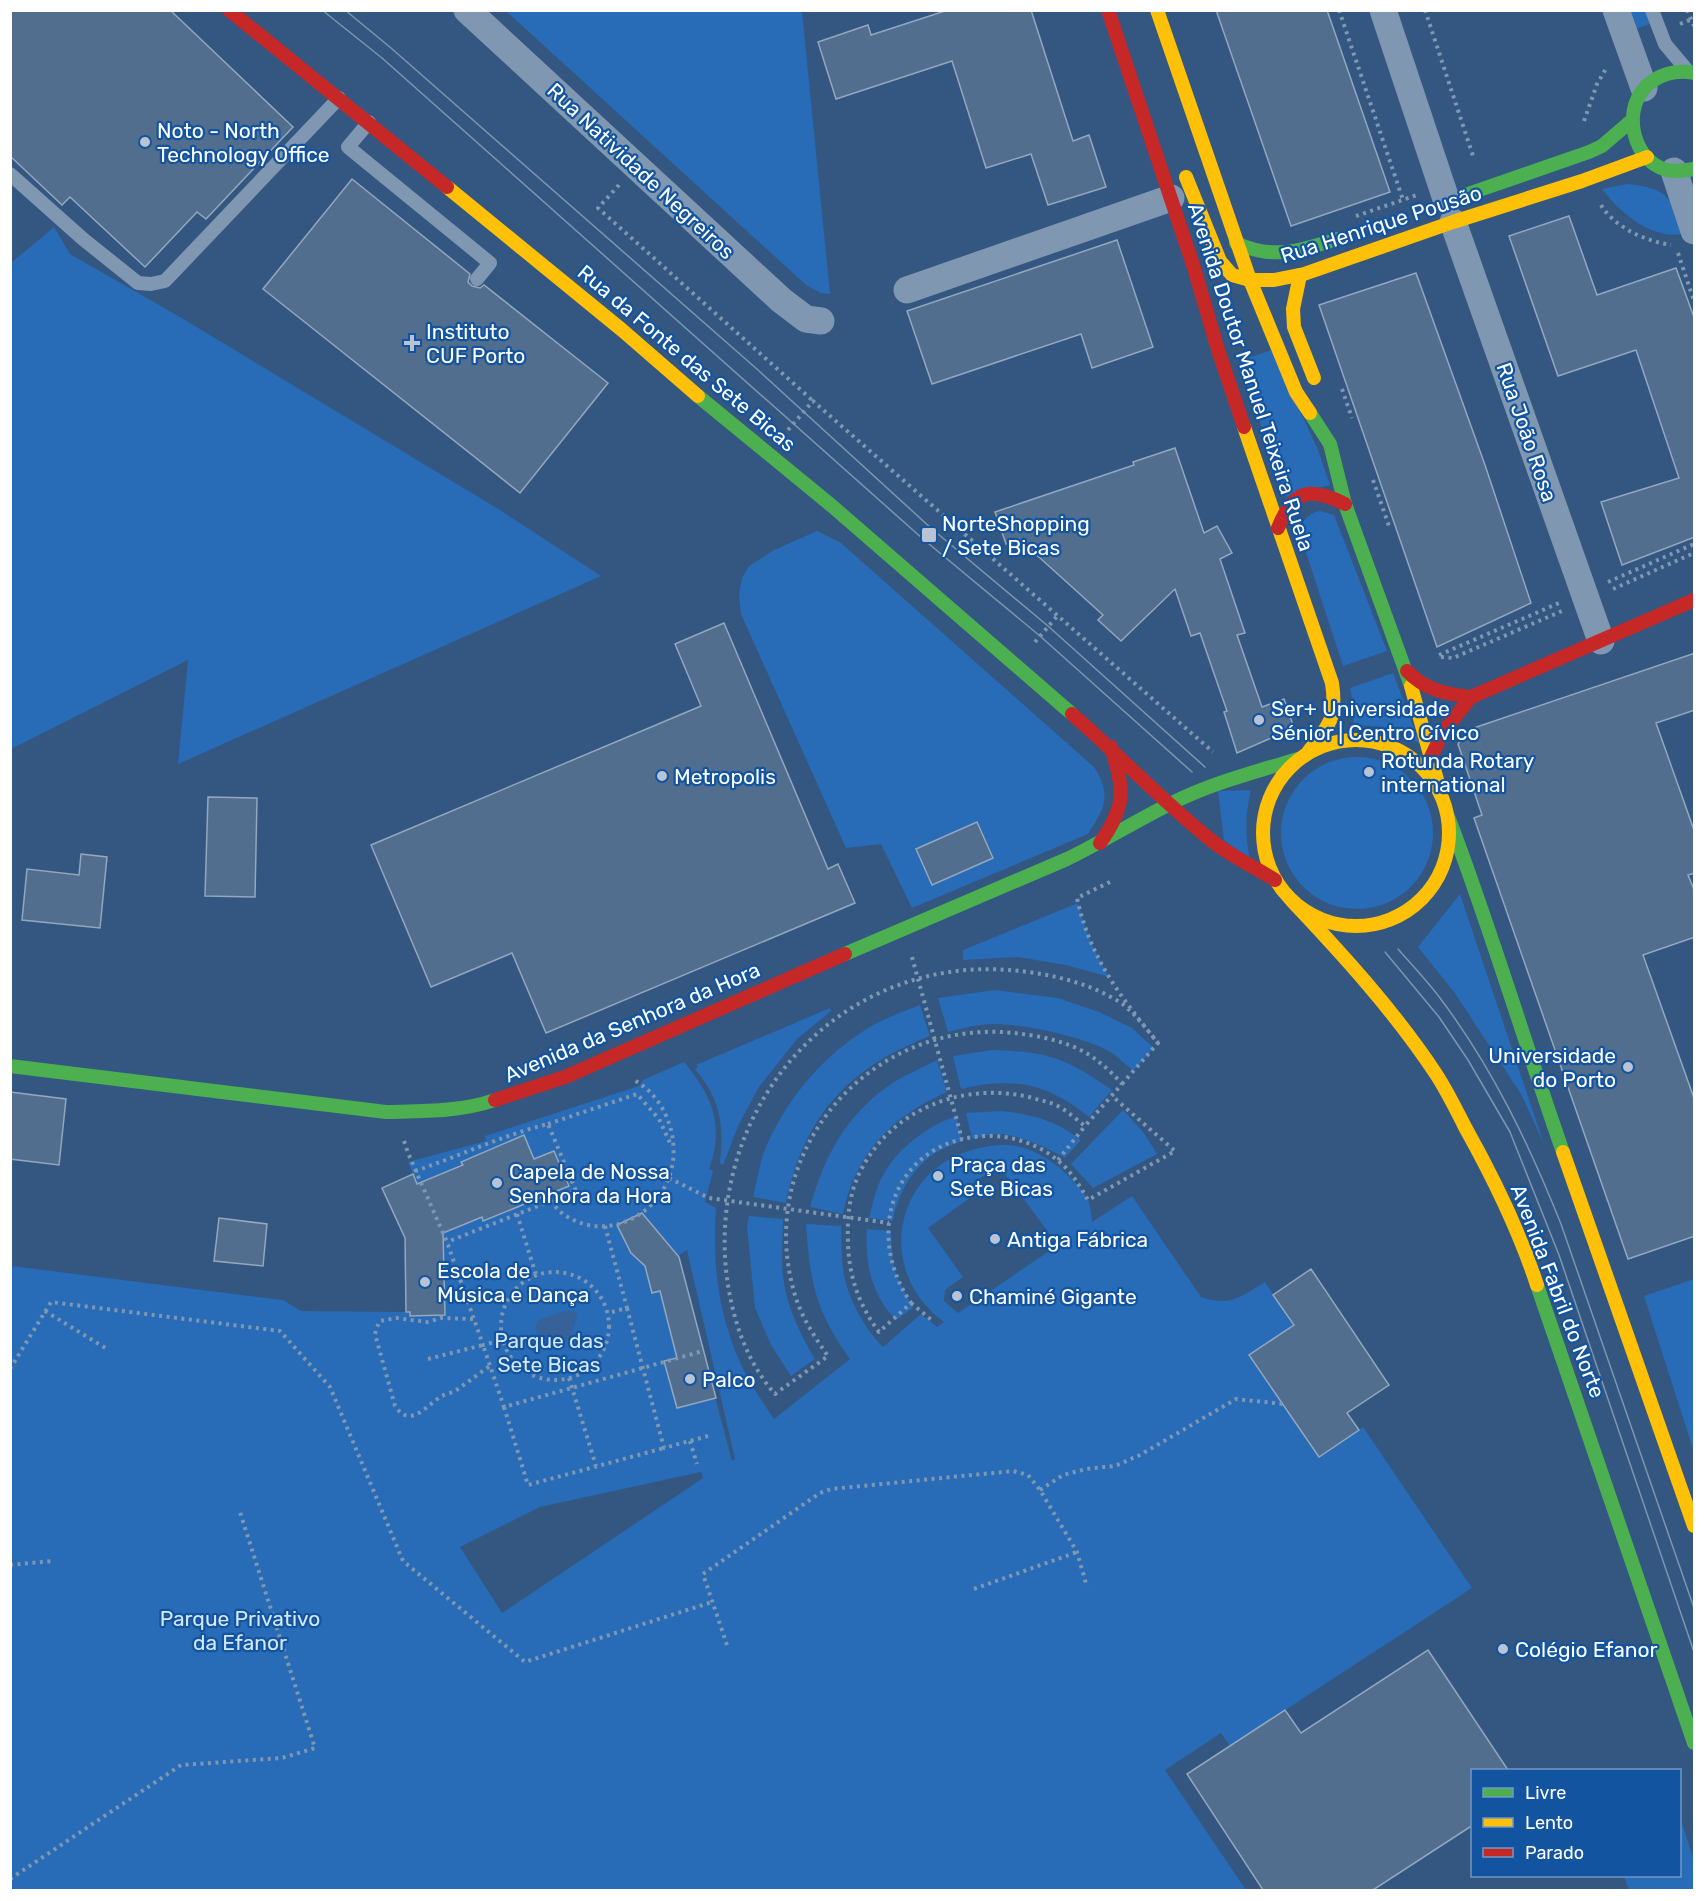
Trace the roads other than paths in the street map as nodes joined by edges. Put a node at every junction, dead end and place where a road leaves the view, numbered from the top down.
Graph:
1 (228, 10) edge
2 (466, 10) edge
3 (1108, 10) edge
4 (1115, 10) edge
5 (1157, 10) edge
6 (1383, 10) edge
7 (1616, 10) edge
8 (1652, 10) edge
9 (1126, 24) dead end
10 (1691, 72) edge
11 (1644, 88) junction
12 (339, 98) junction
13 (1631, 121) junction
14 (369, 122) junction
15 (1647, 157) junction
16 (1180, 161) dead end
17 (1684, 170) edge
18 (10, 174) edge
19 (1171, 198) junction
20 (1445, 210) junction
21 (1695, 231) edge
22 (1345, 236) dead end
23 (1236, 243) junction
24 (1300, 275) junction
25 (477, 279) dead end
26 (1250, 280) junction
27 (907, 290) dead end
28 (821, 321) dead end
29 (1330, 444) junction
30 (1345, 504) junction
31 (1278, 528) junction
32 (1695, 600) edge
33 (1601, 641) junction
34 (1407, 671) junction
35 (1471, 697) junction
36 (1110, 747) junction
37 (1304, 755) junction
38 (1431, 757) junction
39 (1438, 787) junction
40 (1169, 804) junction
41 (1449, 819) junction
42 (1174, 825) dead end
43 (1193, 825) junction
44 (1149, 830) dead end
45 (1100, 843) junction
46 (1275, 880) junction
47 (1293, 902) junction
48 (10, 1066) edge
49 (1695, 1526) edge
50 (1695, 1743) edge

1 - 12 main road, Rua da Fonte das Sete Bicas
2 - 28 street, Rua Natividade Negreiros
3 - 19 main road, Avenida Doutor Manuel Teixeira Ruela
4 - 9 main road
5 - 23 main road, Avenida Doutor Manuel Teixeira Ruela
6 - 20 street, Rua João Rosa
7 - 11 street
8 - 10 lane
10 - 11 main road
11 - 13 main road
12 - 14 main road, Rua da Fonte das Sete Bicas
12 - 18 lane
13 - 15 main road
13 - 20 main road, Rua Henrique Pousão
14 - 25 lane
14 - 36 main road, Rua da Fonte das Sete Bicas
15 - 17 main road
15 - 20 main road, Rua Henrique Pousão
16 - 26 main road
17 - 21 street
19 - 27 street
19 - 31 main road, Avenida Doutor Manuel Teixeira Ruela
20 - 24 main road, Rua Henrique Pousão
20 - 33 street, Rua João Rosa
22 - 23 main road, Rua Henrique Pousão
23 - 26 main road, Avenida Doutor Manuel Teixeira Ruela
24 - 26 main road, Rua Henrique Pousão
24 - 29 main road
26 - 29 main road, Avenida Doutor Manuel Teixeira Ruela
29 - 30 main road, Avenida Doutor Manuel Teixeira Ruela
30 - 31 main road
30 - 34 main road, Avenida Doutor Manuel Teixeira Ruela
31 - 37 main road, Avenida Doutor Manuel Teixeira Ruela
32 - 33 main road
33 - 35 main road
34 - 35 main road
34 - 38 main road, Avenida Doutor Manuel Teixeira Ruela
35 - 38 main road
36 - 40 main road, Rua da Fonte das Sete Bicas
36 - 45 main road
37 - 39 main road
37 - 40 main road, Avenida da Senhora da Hora
37 - 46 main road
38 - 39 main road, Avenida Doutor Manuel Teixeira Ruela
39 - 41 main road
40 - 43 main road, Rua da Fonte das Sete Bicas
40 - 45 main road, Avenida da Senhora da Hora
41 - 47 main road
41 - 49 main road
42 - 43 main road
43 - 46 main road, Rua da Fonte das Sete Bicas
44 - 45 main road, Avenida da Senhora da Hora
45 - 48 main road, Avenida da Senhora da Hora
46 - 47 main road
47 - 50 main road, Avenida Fabril do Norte

